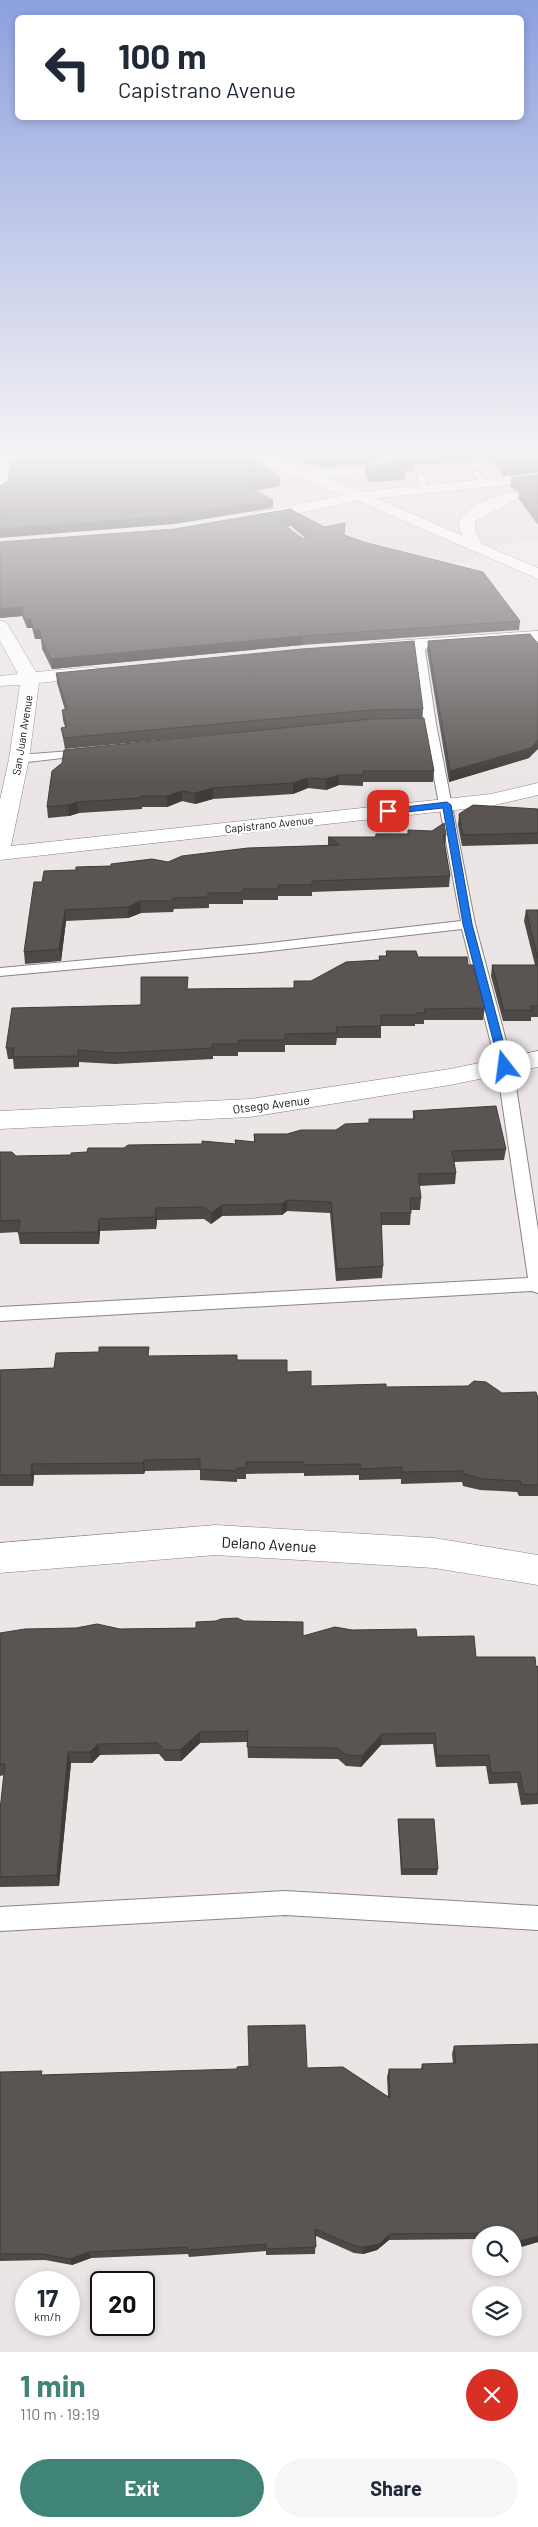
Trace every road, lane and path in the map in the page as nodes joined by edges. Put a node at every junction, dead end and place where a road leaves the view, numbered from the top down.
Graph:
1 (514, 564) edge
2 (538, 574) edge
3 (0, 626) edge
4 (538, 636) edge
5 (419, 644) junction
6 (360, 648) edge
7 (108, 670) edge
8 (30, 678) junction
9 (0, 681) edge
10 (98, 751) edge
11 (19, 759) junction
12 (538, 790) edge
13 (447, 805) junction
14 (0, 850) edge
15 (0, 854) edge
16 (468, 924) junction
17 (0, 972) edge
18 (538, 1059) edge
19 (505, 1067) junction
20 (0, 1120) edge
21 (538, 1285) edge
22 (0, 1314) edge
23 (0, 1558) edge
24 (538, 1570) edge
25 (538, 1918) edge
26 (0, 1919) edge

1 - 2 street
3 - 8 street, San Juan Avenue
4 - 5 street
5 - 6 street
5 - 13 lane
7 - 8 street
8 - 9 street
8 - 11 street, San Juan Avenue
10 - 11 lane
11 - 14 street, San Juan Avenue
12 - 13 street, Capistrano Avenue
13 - 15 street, Capistrano Avenue
13 - 16 lane
16 - 17 lane
16 - 19 lane
18 - 19 street, Otsego Avenue
19 - 20 street, Otsego Avenue
19 - 21 lane
21 - 22 lane
23 - 24 street, Delano Avenue
25 - 26 lane

